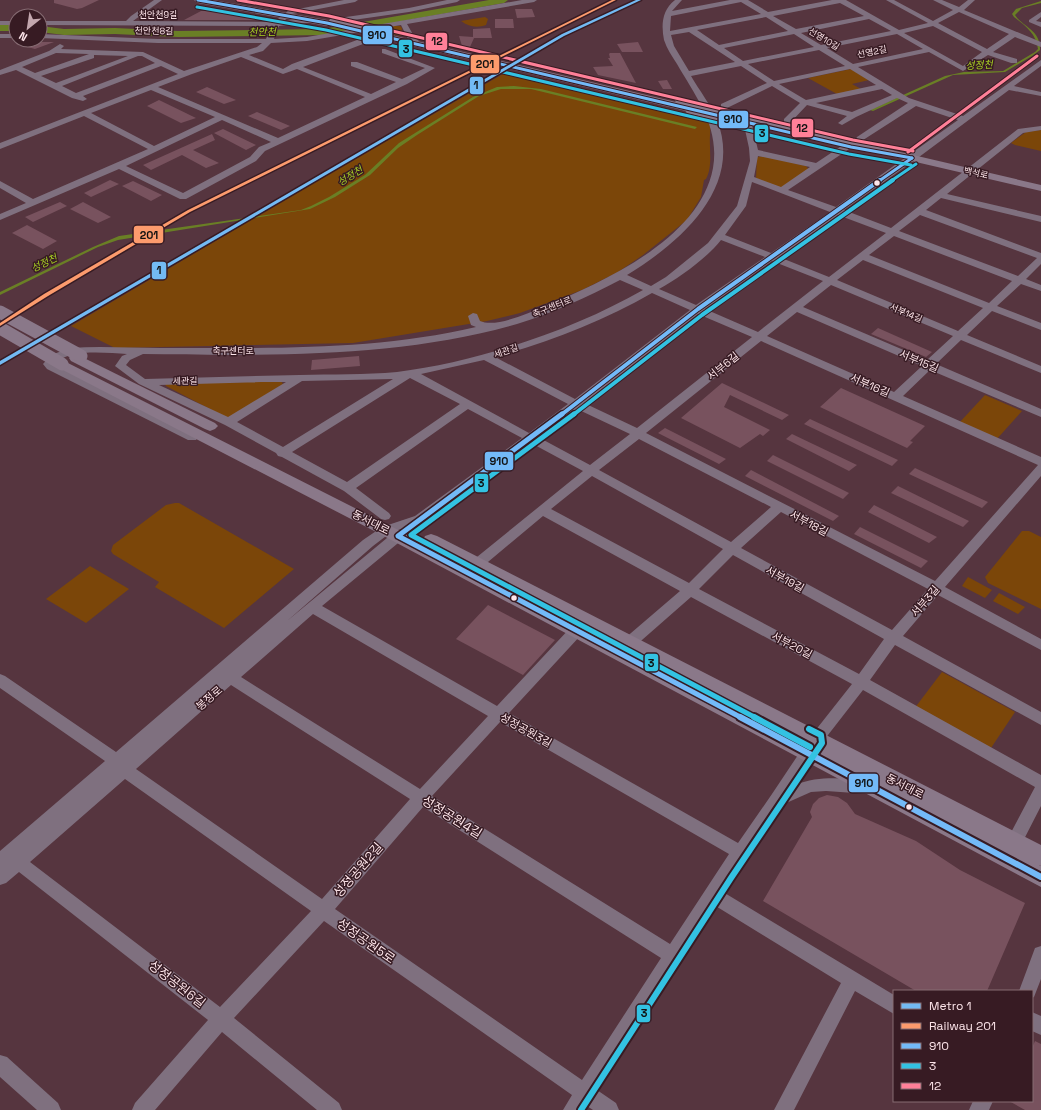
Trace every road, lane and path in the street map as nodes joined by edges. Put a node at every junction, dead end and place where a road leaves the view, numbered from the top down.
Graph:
1 (159, 0) edge
2 (198, 0) edge
3 (224, 0) edge
4 (295, 0) edge
5 (355, 0) edge
6 (457, 0) edge
7 (534, 0) edge
8 (679, 0) edge
9 (741, 0) edge
10 (842, 0) edge
11 (889, 0) edge
12 (936, 0) edge
13 (972, 0) edge
14 (324, 7) junction
15 (252, 8) junction
16 (958, 10) junction
17 (287, 14) junction
18 (669, 14) junction
19 (1041, 14) edge
20 (766, 15) junction
21 (870, 17) junction
22 (326, 21) junction
23 (48, 23) edge
24 (403, 23) junction
25 (127, 24) junction
26 (276, 24) junction
27 (934, 24) junction
28 (1041, 25) edge
29 (691, 30) junction
30 (370, 32) junction
31 (793, 32) junction
32 (897, 32) junction
33 (667, 34) junction
34 (1014, 34) junction
35 (48, 36) edge
36 (70, 37) junction
37 (269, 39) junction
38 (307, 39) junction
39 (410, 39) junction
40 (158, 41) junction
41 (1041, 45) edge
42 (718, 47) junction
43 (821, 47) junction
44 (930, 50) junction
45 (54, 51) junction
46 (385, 51) dead end
47 (987, 52) junction
48 (98, 53) junction
49 (139, 54) junction
50 (463, 54) junction
51 (242, 55) junction
52 (1014, 60) dead end
53 (1041, 62) edge
54 (162, 63) junction
55 (742, 63) junction
56 (354, 64) dead end
57 (295, 66) junction
58 (851, 66) junction
59 (16, 67) junction
60 (0, 74) edge
61 (184, 74) junction
62 (545, 74) junction
63 (686, 74) junction
64 (34, 76) junction
65 (404, 82) junction
66 (773, 83) junction
67 (55, 86) junction
68 (883, 86) junction
69 (151, 87) junction
70 (1008, 87) junction
71 (698, 94) junction
72 (1041, 94) edge
73 (897, 95) junction
74 (75, 96) junction
75 (372, 97) junction
76 (910, 102) junction
77 (805, 103) junction
78 (99, 107) junction
79 (709, 112) junction
80 (728, 112) junction
81 (84, 113) junction
82 (856, 114) junction
83 (222, 117) junction
84 (963, 119) junction
85 (877, 120) junction
86 (787, 121) dead end
87 (842, 122) dead end
88 (748, 125) junction
89 (1041, 128) edge
90 (279, 142) junction
91 (853, 144) junction
92 (0, 146) edge
93 (154, 149) junction
94 (754, 152) junction
95 (912, 158) junction
96 (119, 166) junction
97 (817, 166) junction
98 (971, 172) junction
99 (752, 179) junction
100 (0, 184) edge
101 (1041, 188) edge
102 (782, 190) junction
103 (940, 195) junction
104 (32, 203) junction
105 (836, 211) junction
106 (919, 212) junction
107 (0, 217) edge
108 (1041, 219) edge
109 (893, 232) junction
110 (720, 236) junction
111 (862, 256) junction
112 (771, 257) junction
113 (1041, 257) edge
114 (620, 276) junction
115 (1019, 280) junction
116 (831, 281) junction
117 (1041, 288) edge
118 (652, 290) junction
119 (796, 308) junction
120 (991, 308) junction
121 (698, 309) junction
122 (0, 312) edge
123 (473, 316) dead end
124 (0, 318) edge
125 (492, 327) junction
126 (1041, 327) edge
127 (0, 328) edge
128 (0, 335) edge
129 (760, 336) junction
130 (960, 336) junction
131 (146, 351) junction
132 (487, 357) junction
133 (62, 364) junction
134 (928, 365) junction
135 (1041, 370) edge
136 (410, 373) junction
137 (300, 378) junction
138 (144, 387) junction
139 (895, 397) junction
140 (468, 404) junction
141 (576, 404) junction
142 (1041, 413) edge
143 (228, 422) junction
144 (639, 434) junction
145 (530, 437) junction
146 (278, 462) junction
147 (1041, 462) edge
148 (1041, 468) edge
149 (592, 470) junction
150 (348, 488) junction
151 (779, 507) junction
152 (542, 510) junction
153 (396, 525) junction
154 (731, 549) junction
155 (477, 564) junction
156 (937, 588) junction
157 (690, 590) junction
158 (312, 607) junction
159 (576, 632) junction
160 (893, 638) junction
161 (629, 643) junction
162 (1041, 645) edge
163 (231, 678) junction
164 (0, 680) edge
165 (861, 682) junction
166 (500, 715) junction
167 (1041, 719) edge
168 (811, 746) junction
169 (121, 765) junction
170 (1041, 783) edge
171 (870, 787) junction
172 (1041, 791) edge
173 (422, 798) junction
174 (778, 799) junction
175 (1014, 842) junction
176 (740, 852) junction
177 (1041, 856) edge
178 (0, 861) edge
179 (18, 862) junction
180 (1041, 877) edge
181 (0, 878) edge
182 (713, 895) junction
183 (322, 910) junction
184 (1041, 954) edge
185 (673, 956) junction
186 (852, 980) junction
187 (1028, 990) edge
188 (893, 1004) edge
189 (221, 1019) junction
190 (0, 1064) edge
191 (585, 1093) junction
192 (50, 1110) edge
193 (142, 1110) edge
194 (332, 1110) edge
195 (573, 1110) edge
196 (609, 1110) edge
197 (784, 1110) edge

1 - 25 street
2 - 15 main road
3 - 15 main road
4 - 17 street
5 - 14 street
6 - 22 street, 천안천9길
7 - 24 street
8 - 18 street, 축구센터로
9 - 18 street
9 - 20 street, 선영10길
10 - 20 street
10 - 21 street
11 - 27 street
12 - 16 street
13 - 16 street
14 - 17 street
14 - 22 street
15 - 17 main road
16 - 27 street
16 - 34 street
17 - 22 main road
17 - 26 street
18 - 33 street, 축구센터로
19 - 28 street
20 - 29 street
20 - 31 street, 선영10길
21 - 31 street
21 - 32 street
22 - 26 street, 천안천9길
22 - 30 main road, bridge
23 - 25 street, 천안천9길
24 - 38 street
24 - 39 street
25 - 26 street, 천안천9길
26 - 37 street
27 - 32 street
27 - 47 street
29 - 33 street
29 - 42 street
30 - 39 main road
30 - 50 main road
31 - 42 street
31 - 43 street, 선영10길
32 - 43 street
32 - 44 street
33 - 63 street, 축구센터로
34 - 41 street
34 - 47 street
35 - 36 street, 천안천8길
36 - 40 street, 천안천8길
36 - 45 street
37 - 38 street, 천안천8길
37 - 40 street, 천안천8길
37 - 51 street
38 - 57 street
39 - 50 main road
40 - 49 street
42 - 55 street
43 - 55 street
43 - 58 street, 선영10길
44 - 47 street
44 - 58 street, 선영2길
45 - 48 street
45 - 59 street
46 - 65 street
47 - 52 street
48 - 49 street
48 - 64 street
49 - 54 street
49 - 67 street
50 - 62 main road
51 - 57 street
51 - 61 street
53 - 70 street, 봉정로
54 - 61 street
54 - 74 street
55 - 63 street
55 - 66 street
56 - 65 street
57 - 75 street
58 - 66 street, 선영2길
58 - 68 street, 선영10길
59 - 60 street
59 - 64 street
61 - 69 street
62 - 79 main road
62 - 80 main road, 백석로, bridge
63 - 71 street, 축구센터로
64 - 67 street
65 - 75 street
66 - 77 street
66 - 80 street, 선영2길
67 - 74 street
68 - 73 street, 선영10길
68 - 77 street
69 - 78 street
69 - 83 street
70 - 72 street
70 - 84 street, 봉정로
71 - 79 street, 축구센터로
71 - 80 street
73 - 76 street, 선영10길
73 - 82 street
74 - 78 street
75 - 90 street
76 - 84 street, 선영10길
76 - 85 street
77 - 82 street
77 - 86 street
78 - 81 street
79 - 88 main road
79 - 91 main road
79 - 114 street, 축구센터로
80 - 91 main road, 백석로
81 - 92 street
81 - 93 street
82 - 85 street
82 - 87 street
83 - 90 street
83 - 93 street
84 - 95 street, 봉정로
85 - 91 street
88 - 91 main road
88 - 94 street, 세관길
89 - 98 street, 서부6길
90 - 96 street
91 - 95 main road, 백석로
91 - 97 street
93 - 96 street
94 - 97 street
94 - 99 street, 세관길
95 - 98 main road, 백석로
95 - 105 street, 봉정로
96 - 104 street
97 - 102 street
98 - 101 main road, 백석로
98 - 103 street, 서부6길
99 - 102 street
99 - 110 street, 세관길
100 - 104 street
102 - 105 street
103 - 106 street, 서부6길
103 - 108 street
104 - 107 street
105 - 109 street
105 - 112 street, 봉정로
106 - 109 street, 서부6길
106 - 113 street
109 - 111 street, 서부6길
109 - 115 street
110 - 112 street, 서부14길
110 - 118 street, 세관길
111 - 116 street, 서부6길
111 - 120 street
112 - 116 street, 서부14길
112 - 121 street, 봉정로
113 - 115 street
114 - 118 street, 서부16길
114 - 125 street, 축구센터로
115 - 117 street
115 - 120 street
116 - 119 street, 서부6길
116 - 130 street, 서부14길
118 - 121 street, 서부16길
118 - 132 street, 세관길
119 - 129 street, 서부6길
119 - 134 street, 서부15길
120 - 126 street
120 - 130 street
121 - 129 street, 서부16길
121 - 141 street, 봉정로
122 - 138 main road, bridge
123 - 125 street
124 - 138 main road
125 - 131 street, 축구센터로
127 - 133 main road, bridge
128 - 133 main road, bridge
129 - 139 street, 서부16길
129 - 144 street, 서부6길
130 - 134 street
130 - 135 street, 서부14길
131 - 138 street
131 - 153 street, 축구센터로
132 - 136 street, 세관길
132 - 141 street, 서부18길
133 - 146 main road
134 - 139 street
134 - 142 street, 서부15길
136 - 137 street, 세관길
136 - 140 street, 서부19길
136 - 146 street
137 - 138 street, 세관길
137 - 143 street
138 - 143 street
138 - 146 main road
139 - 147 street, 서부16길
140 - 145 street, 서부19길
140 - 150 street
141 - 144 street, 서부18길
141 - 145 street, 봉정로
143 - 146 street
144 - 149 street, 서부6길
144 - 151 street, 서부18길
145 - 149 street, 서부19길
145 - 153 street, 봉정로
146 - 150 street
146 - 153 main road, 동서대로
148 - 156 street, 서부3길
149 - 152 street, 서부6길
149 - 154 street, 서부19길
150 - 153 street
151 - 154 street
151 - 156 street, 서부18길
152 - 155 street, 서부6길
152 - 157 street, 서부20길
153 - 155 main road, 동서대로
153 - 158 street, 봉정로
153 - 159 main road, 동서대로
153 - 169 street, 봉정로
154 - 157 street
154 - 160 street, 서부19길
155 - 161 main road, 동서대로
156 - 160 street, 서부3길
156 - 162 street, 서부18길
157 - 161 street
157 - 165 street, 서부20길
158 - 163 street, 봉정로
158 - 166 street, 성정공원3길
159 - 166 street, 성정공원2길
159 - 168 main road, 동서대로
160 - 165 street, 서부3길
160 - 167 street, 서부19길
161 - 168 main road, 동서대로
163 - 169 street, 봉정로
163 - 173 street, 성정공원4길
164 - 169 street, 성정공원5로
165 - 168 street, 서부3길
165 - 170 street, 서부20길
166 - 173 street, 성정공원2길
166 - 176 street, 성정공원3길
168 - 171 main road, 동서대로
168 - 174 street, 서부3길
168 - 175 main road, 동서대로
169 - 178 street, 봉정로
169 - 179 street, 봉정로
169 - 183 street, 성정공원5로
171 - 174 street
171 - 180 main road, 동서대로
172 - 175 street
173 - 183 street, 성정공원2길
173 - 185 street, 성정공원4길
174 - 176 street, 서부3길
175 - 177 main road, 동서대로
176 - 182 street, 서부3길
179 - 181 street, 봉정로
179 - 189 street, 성정공원6길
182 - 185 street, 서부3길
182 - 186 street
183 - 189 street, 성정공원2길
183 - 191 street, 성정공원5로
184 - 187 street
185 - 191 street, 서부3길
186 - 188 street
186 - 197 street
189 - 193 street, 성정공원2길
189 - 194 street, 성정공원6길
190 - 192 street
191 - 195 street, 서부3길
191 - 196 street, 성정공원5로

